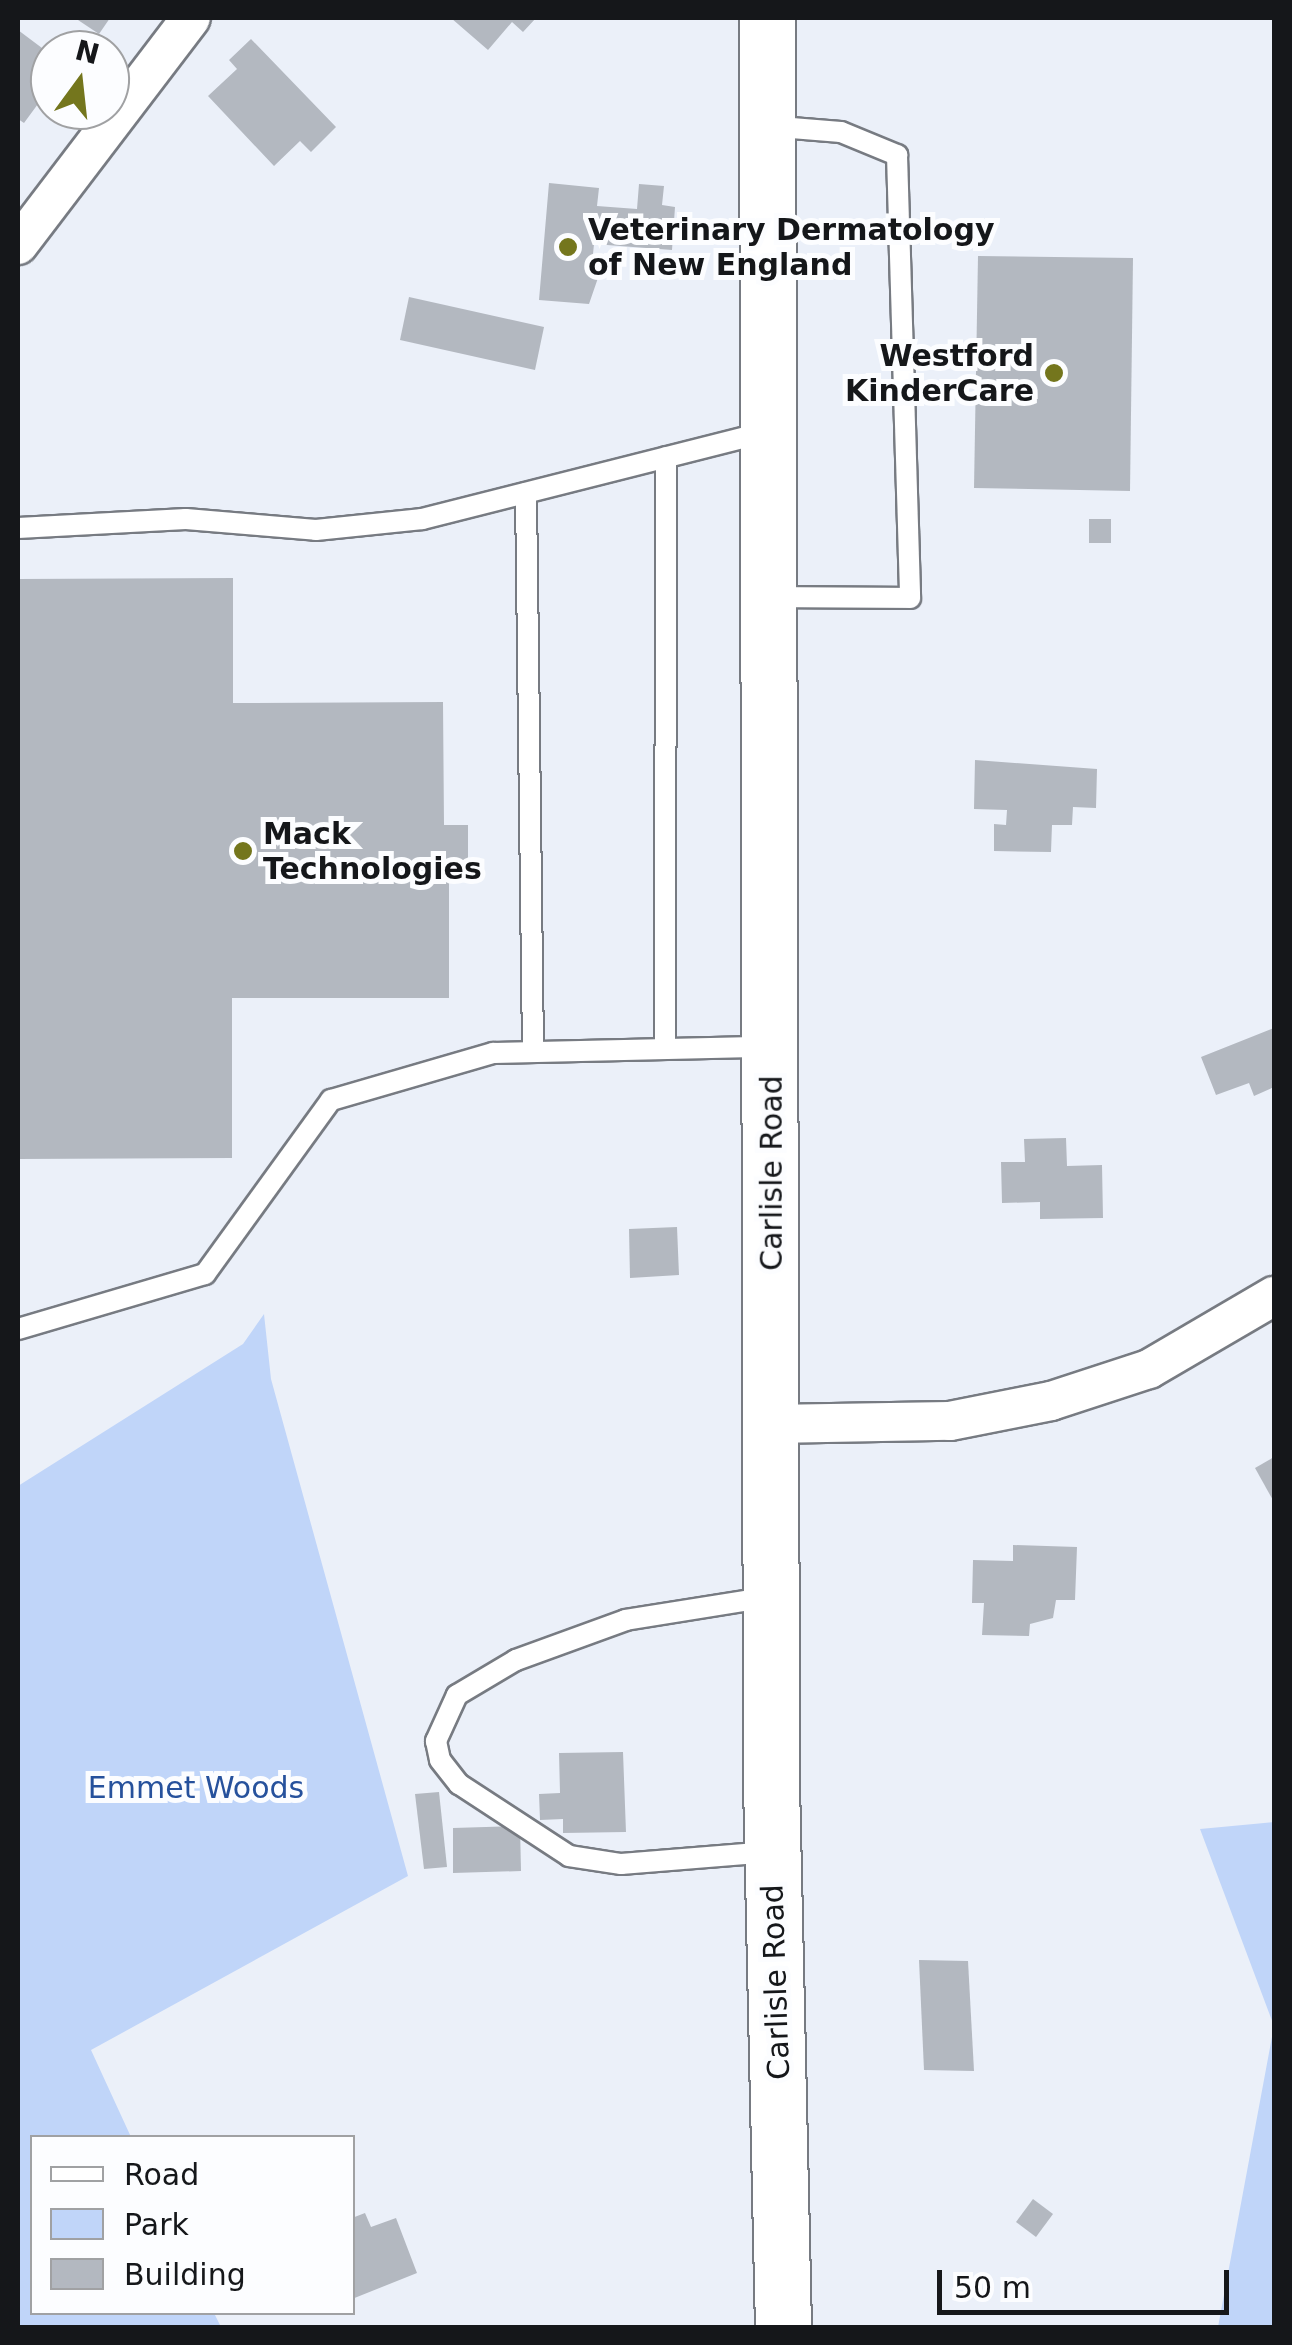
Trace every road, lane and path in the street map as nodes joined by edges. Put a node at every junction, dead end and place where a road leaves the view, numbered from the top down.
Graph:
1 (191, 18) edge
2 (767, 18) edge
3 (765, 126) junction
4 (18, 245) edge
5 (765, 432) junction
6 (666, 458) junction
7 (526, 492) junction
8 (18, 528) edge
9 (770, 597) junction
10 (773, 1047) junction
11 (665, 1049) junction
12 (533, 1052) junction
13 (1274, 1296) edge
14 (18, 1329) edge
15 (771, 1424) junction
16 (771, 1597) junction
17 (772, 1852) junction
18 (783, 2328) edge

1 - 4 street
2 - 3 main road, Carlisle Road
3 - 5 main road, Carlisle Road
3 - 9 lane
5 - 6 lane
5 - 9 main road, Carlisle Road
6 - 7 lane
6 - 11 lane
7 - 8 lane
7 - 12 lane
9 - 10 main road, Carlisle Road
10 - 11 lane
10 - 15 main road, Carlisle Road
11 - 12 lane
12 - 14 lane
13 - 15 street
15 - 16 main road, Carlisle Road
16 - 17 main road, Carlisle Road
16 - 17 lane
17 - 18 main road, Carlisle Road

